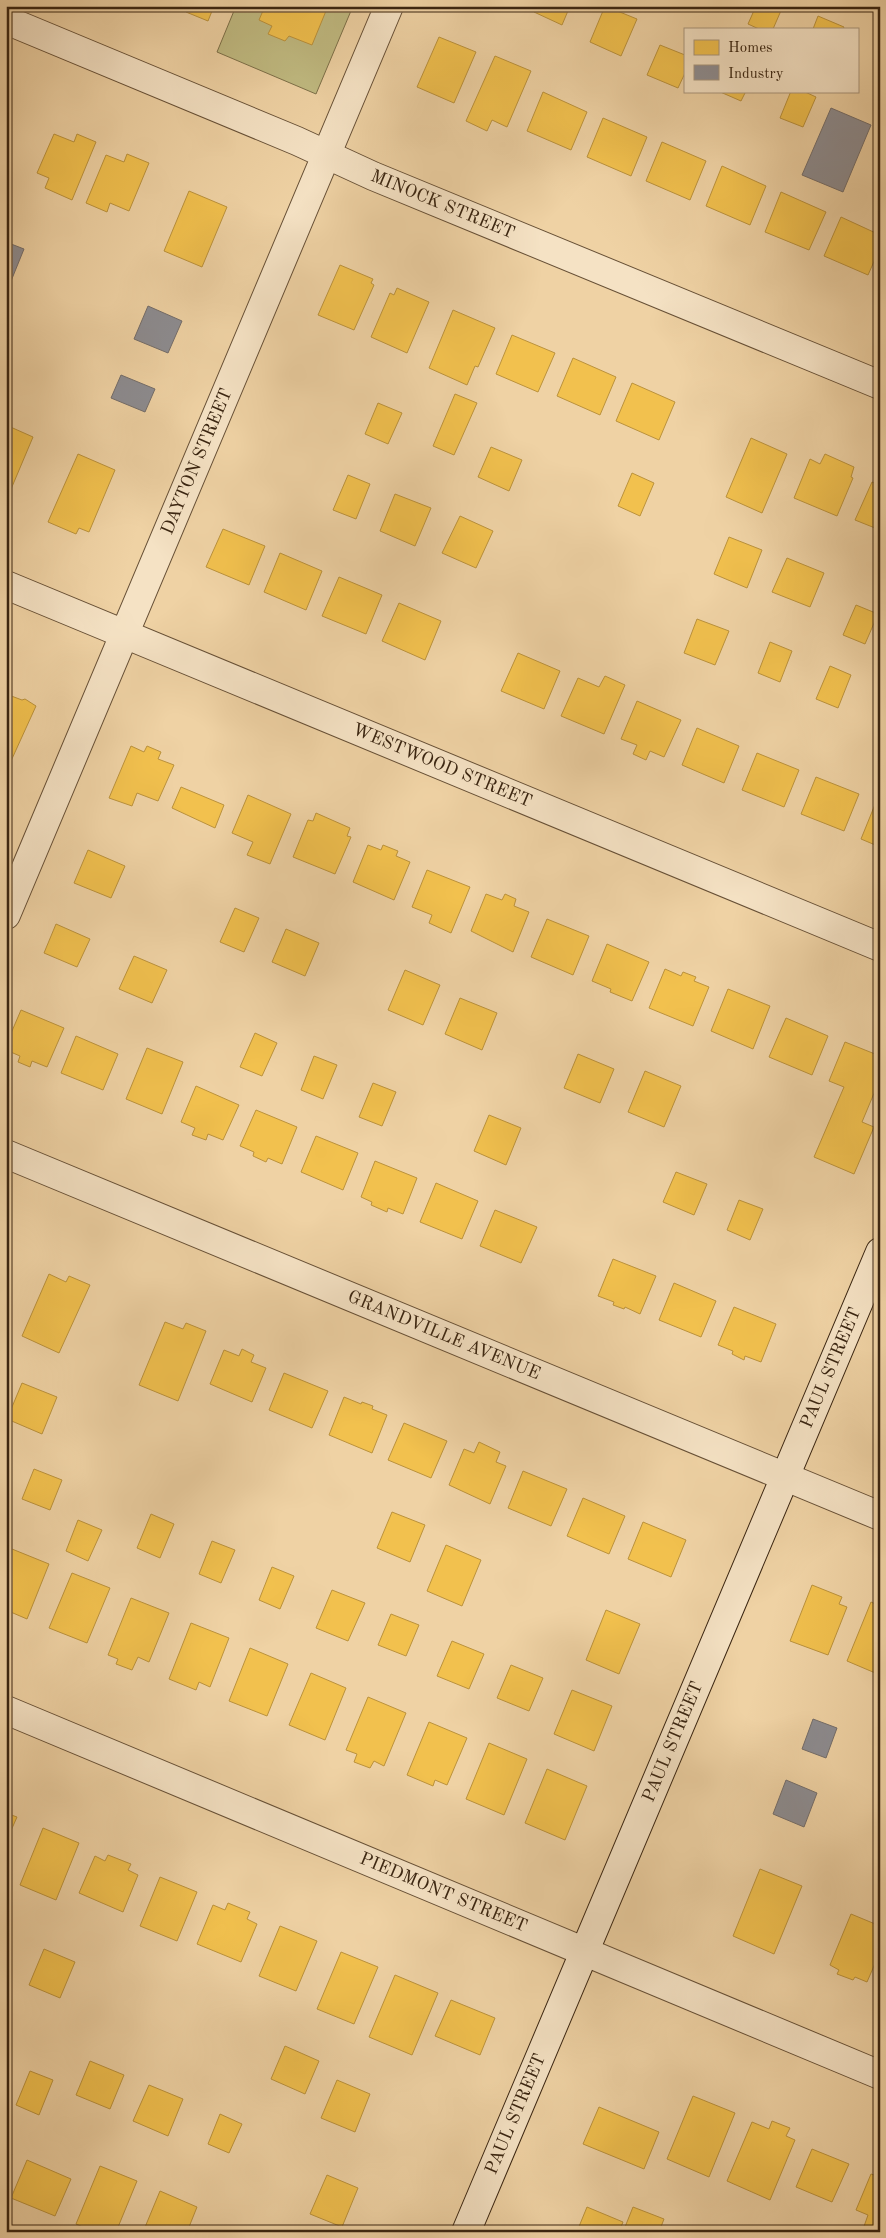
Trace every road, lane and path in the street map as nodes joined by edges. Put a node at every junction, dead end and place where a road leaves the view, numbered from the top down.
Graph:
1 (389, 6) edge
2 (6, 20) edge
3 (327, 154) junction
4 (880, 385) edge
5 (6, 585) edge
6 (124, 634) junction
7 (6, 915) edge
8 (880, 947) edge
9 (6, 1154) edge
10 (880, 1252) edge
11 (783, 1478) junction
12 (880, 1516) edge
13 (6, 1710) edge
14 (585, 1951) junction
15 (880, 2075) edge
16 (466, 2232) edge

1 - 3 street, DAYTON STREET
2 - 3 street, MINOCK STREET
3 - 4 street, MINOCK STREET
3 - 6 street, DAYTON STREET
5 - 6 street, WESTWOOD STREET
6 - 7 street, DAYTON STREET
6 - 8 street, WESTWOOD STREET
9 - 11 street, GRANDVILLE AVENUE
10 - 11 street, PAUL STREET
11 - 12 street, GRANDVILLE AVENUE
11 - 14 street, PAUL STREET
13 - 14 street, PIEDMONT STREET
14 - 15 street, PIEDMONT STREET
14 - 16 street, PAUL STREET

